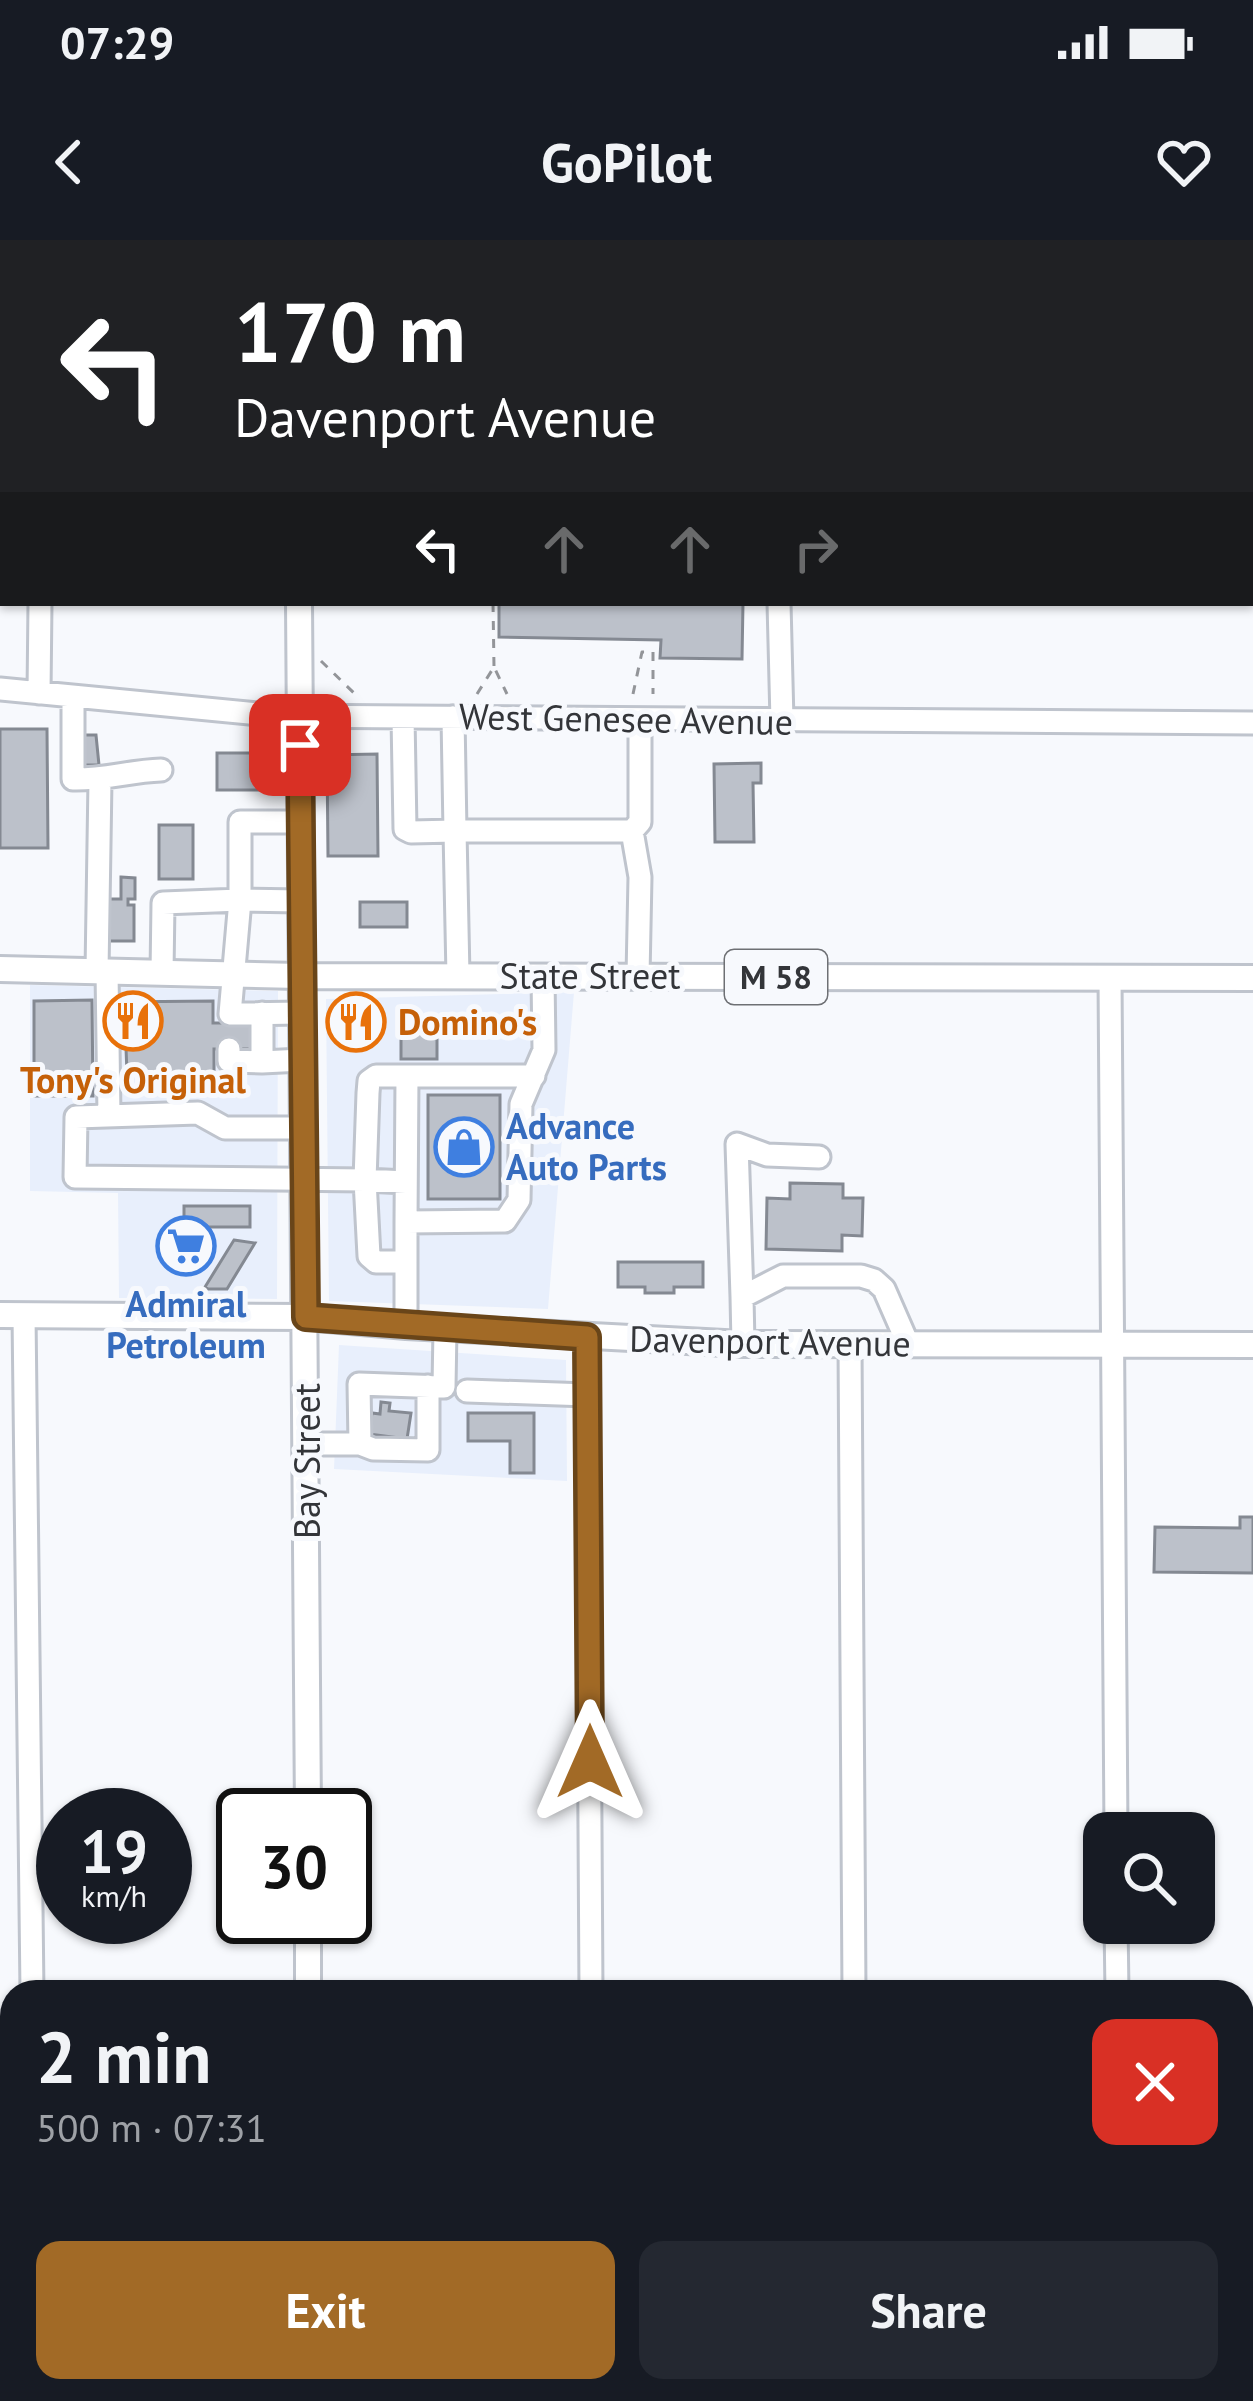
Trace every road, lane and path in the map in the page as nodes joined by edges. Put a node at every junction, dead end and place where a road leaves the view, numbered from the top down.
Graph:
1 (40, 606) edge
2 (299, 606) edge
3 (493, 606) edge
4 (779, 606) edge
5 (321, 660) dead end
6 (494, 667) junction
7 (0, 689) edge
8 (40, 693) junction
9 (354, 693) dead end
10 (477, 694) dead end
11 (507, 694) dead end
12 (633, 694) dead end
13 (653, 694) dead end
14 (73, 696) junction
15 (300, 716) junction
16 (403, 717) junction
17 (453, 717) junction
18 (782, 721) junction
19 (640, 722) junction
20 (1253, 723) edge
21 (160, 770) dead end
22 (100, 780) junction
23 (299, 822) junction
24 (455, 831) junction
25 (632, 832) junction
26 (240, 900) junction
27 (299, 901) junction
28 (0, 969) edge
29 (102, 971) junction
30 (162, 973) junction
31 (236, 974) junction
32 (299, 976) junction
33 (458, 976) junction
34 (543, 976) junction
35 (638, 976) junction
36 (1110, 977) junction
37 (1253, 977) edge
38 (262, 1013) junction
39 (300, 1013) junction
40 (229, 1055) dead end
41 (302, 1060) junction
42 (262, 1062) junction
43 (406, 1076) junction
44 (533, 1076) junction
45 (109, 1115) junction
46 (304, 1128) junction
47 (818, 1157) dead end
48 (364, 1180) junction
49 (303, 1181) junction
50 (406, 1182) junction
51 (406, 1222) junction
52 (406, 1262) junction
53 (742, 1297) junction
54 (12, 1316) edge
55 (306, 1317) junction
56 (406, 1327) junction
57 (445, 1329) junction
58 (587, 1337) junction
59 (742, 1344) junction
60 (850, 1344) junction
61 (908, 1344) junction
62 (1112, 1345) junction
63 (1253, 1346) edge
64 (428, 1386) junction
65 (467, 1391) dead end
66 (588, 1395) junction
67 (307, 1444) junction
68 (360, 1444) junction
69 (308, 1788) edge
70 (1116, 1812) edge
71 (308, 1944) edge
72 (1116, 1944) edge
73 (32, 1980) edge
74 (308, 1980) edge
75 (591, 1980) edge
76 (854, 1980) edge
77 (1117, 1980) edge

1 - 8 street
2 - 15 main road, Bay Street
3 - 6 path
4 - 18 street
5 - 9 path
6 - 10 path
6 - 11 path
7 - 8 street, West Genesee Avenue
8 - 14 street, West Genesee Avenue
12 - 13 path
14 - 15 street, West Genesee Avenue
14 - 22 street
15 - 16 street, West Genesee Avenue
15 - 23 main road, Bay Street
16 - 17 street, West Genesee Avenue
16 - 24 street
17 - 19 street, West Genesee Avenue
17 - 24 street
18 - 19 street, West Genesee Avenue
18 - 20 street, West Genesee Avenue
19 - 25 street
21 - 22 street
22 - 29 street
23 - 26 street
23 - 27 main road, Bay Street
24 - 25 street
24 - 33 street
25 - 35 street
26 - 27 street
26 - 30 street
26 - 31 street
27 - 32 main road, Bay Street
28 - 29 main road, State Street / M 58
29 - 30 main road, State Street / M 58
29 - 45 street
30 - 31 main road, State Street / M 58
31 - 32 main road, State Street / M 58
31 - 38 street
32 - 33 main road, State Street / M 58
32 - 39 main road, Bay Street
33 - 34 main road, State Street / M 58
34 - 35 main road, State Street / M 58
34 - 44 street
35 - 36 main road, State Street / M 58
36 - 37 main road, State Street / M 58
36 - 62 street
38 - 39 street
38 - 42 street
39 - 41 main road, Bay Street
40 - 42 street
41 - 42 street
41 - 46 main road, Bay Street
43 - 44 street
43 - 48 street
43 - 50 street
44 - 51 street
45 - 46 street
45 - 49 street
46 - 49 main road, Bay Street
47 - 53 street
48 - 49 street
48 - 50 street
48 - 52 street
49 - 55 main road, Bay Street
50 - 51 street
51 - 52 street
52 - 56 street
53 - 59 street
53 - 61 street
54 - 55 main road, Davenport Avenue
54 - 73 street
55 - 56 main road, Davenport Avenue
55 - 67 main road, Bay Street
56 - 57 main road, Davenport Avenue
57 - 58 main road, Davenport Avenue
57 - 64 street
58 - 59 main road, Davenport Avenue
58 - 66 street
59 - 60 main road, Davenport Avenue
60 - 61 main road, Davenport Avenue
60 - 76 street
61 - 62 main road, Davenport Avenue
62 - 63 main road, Davenport Avenue
62 - 70 street
64 - 68 street
64 - 68 street
65 - 66 street
66 - 75 street
67 - 68 street
67 - 69 main road, Bay Street
71 - 74 main road
72 - 77 street

